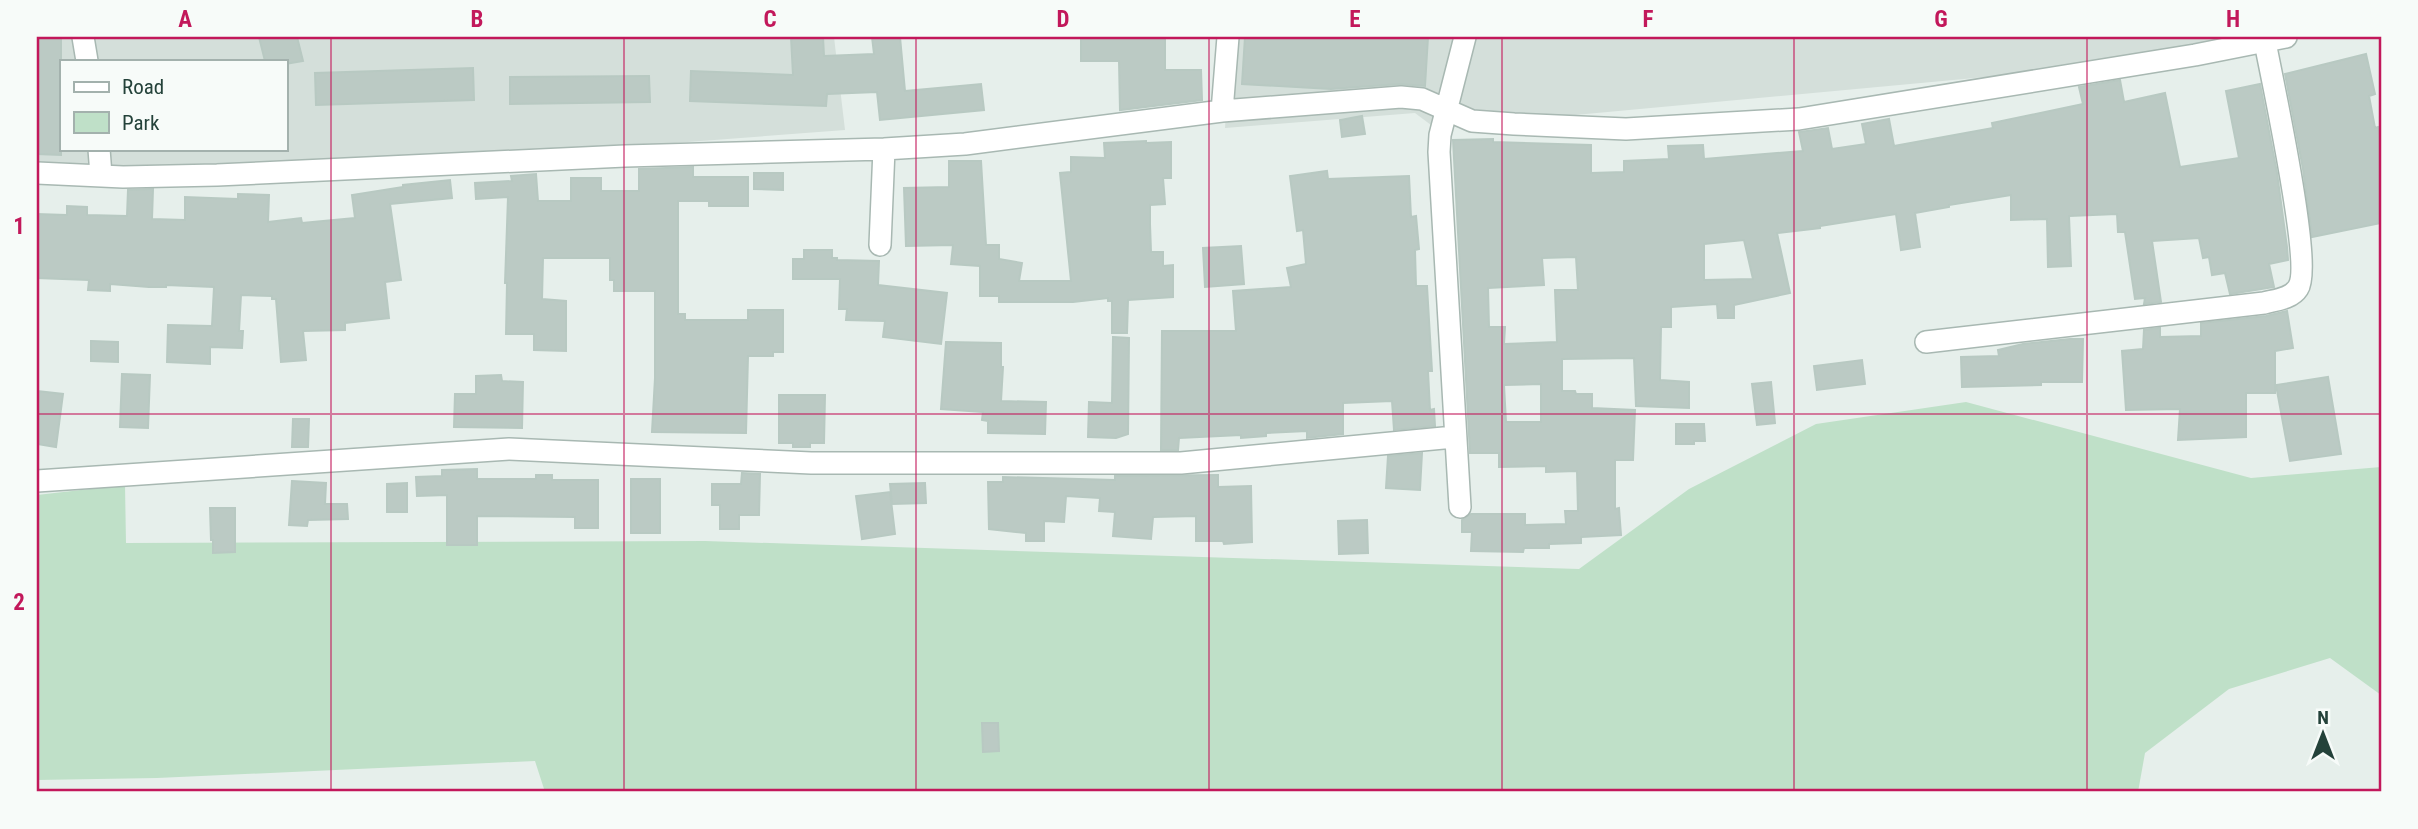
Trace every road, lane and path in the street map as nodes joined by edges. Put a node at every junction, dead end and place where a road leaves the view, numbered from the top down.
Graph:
1 (83, 37) edge
2 (1228, 37) edge
3 (1465, 37) edge
4 (2286, 37) edge
5 (2265, 42) junction
6 (2195, 46) edge
7 (88, 60) edge
8 (1446, 109) junction
9 (1222, 111) junction
10 (884, 149) junction
11 (99, 150) edge
12 (37, 173) edge
13 (101, 175) junction
14 (880, 245) dead end
15 (1926, 342) dead end
16 (1454, 437) junction
17 (37, 481) edge
18 (1460, 507) dead end

1 - 7 street
2 - 9 street
3 - 8 street
4 - 5 street
5 - 6 street
5 - 15 street
6 - 8 street
8 - 9 street
8 - 16 street
9 - 10 street
10 - 13 street
10 - 14 street
11 - 13 street
12 - 13 street
16 - 17 street
16 - 18 street

